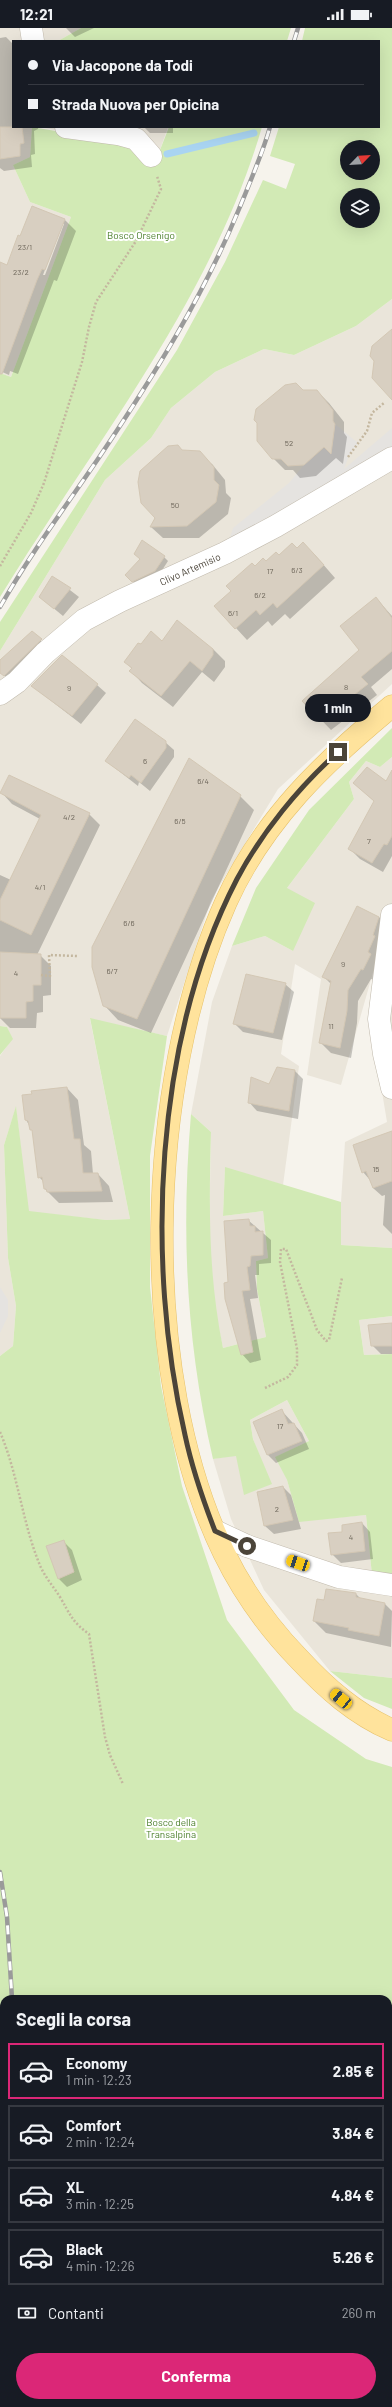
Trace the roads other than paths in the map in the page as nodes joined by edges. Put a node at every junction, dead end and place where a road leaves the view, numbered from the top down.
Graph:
1 (31, 28) edge
2 (33, 40) edge
3 (73, 128) edge
4 (151, 156) road end
5 (392, 458) edge
6 (0, 694) edge
7 (392, 706) edge
8 (392, 914) edge
9 (392, 1088) edge
10 (215, 1531) junction
11 (392, 1585) edge
12 (392, 1730) edge

1 - 2 street
3 - 4 street
5 - 6 street, Clivo Artemisio
7 - 10 main road
8 - 9 street
10 - 11 street
10 - 12 main road

